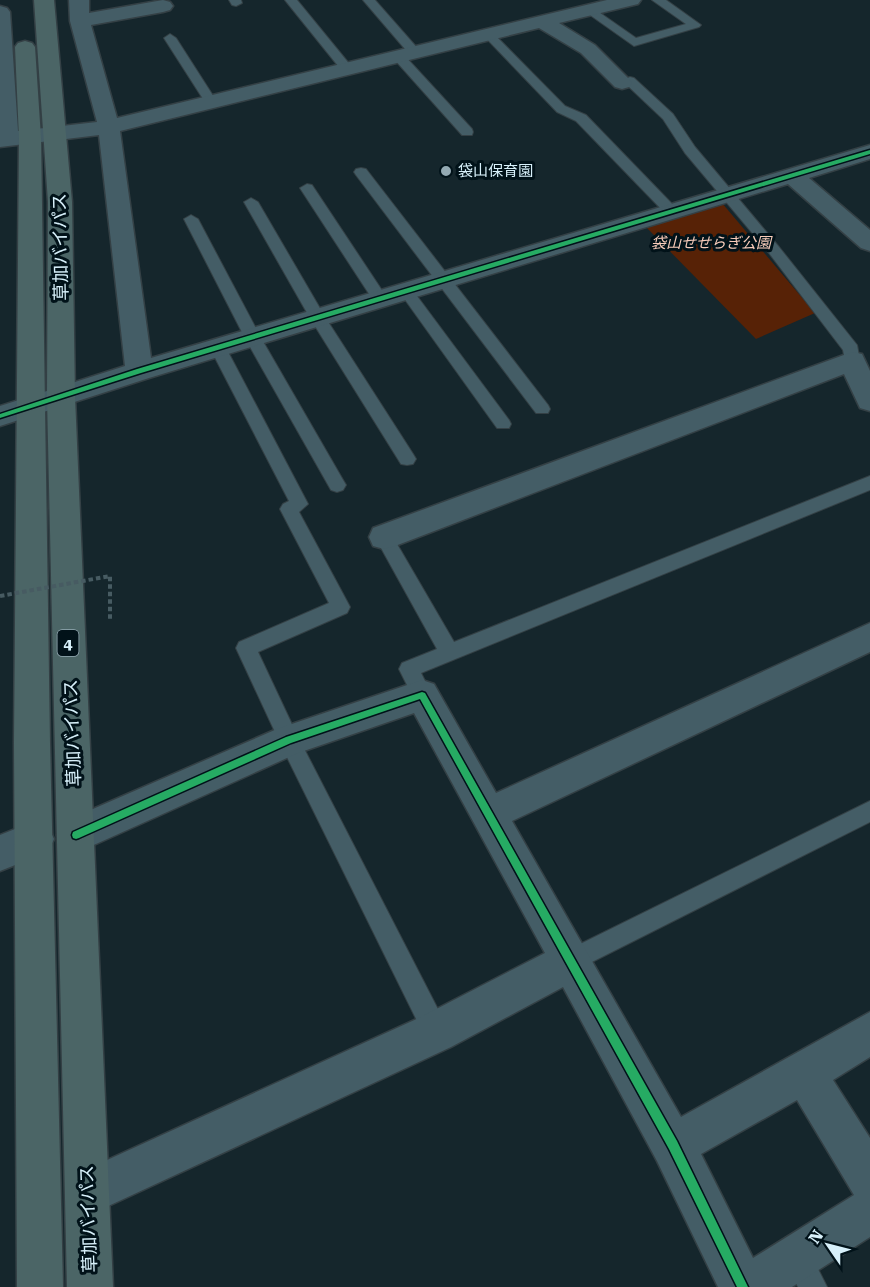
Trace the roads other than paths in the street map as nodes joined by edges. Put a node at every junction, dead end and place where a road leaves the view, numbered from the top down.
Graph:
1 (22, 0) edge
2 (44, 0) edge
3 (291, 0) edge
4 (369, 0) edge
5 (630, 0) edge
6 (658, 0) edge
7 (163, 6) dead end
8 (589, 10) junction
9 (80, 11) edge
10 (0, 12) edge
11 (545, 15) junction
12 (489, 35) junction
13 (170, 38) dead end
14 (407, 55) junction
15 (347, 69) junction
16 (622, 83) joint
17 (211, 102) junction
18 (109, 127) junction
19 (467, 132) dead end
20 (23, 138) edge
21 (870, 153) edge
22 (361, 172) dead end
23 (792, 175) junction
24 (307, 188) dead end
25 (726, 195) junction
26 (250, 202) dead end
27 (672, 211) junction
28 (191, 219) dead end
29 (870, 243) edge
30 (442, 281) junction
31 (406, 291) junction
32 (380, 299) junction
33 (318, 318) junction
34 (253, 338) junction
35 (218, 348) junction
36 (139, 371) junction
37 (863, 379) edge
38 (62, 397) junction
39 (30, 406) junction
40 (542, 409) dead end
41 (0, 416) edge
42 (503, 424) dead end
43 (407, 459) dead end
44 (870, 483) edge
45 (337, 485) dead end
46 (384, 537) joint
47 (870, 637) edge
48 (450, 653) junction
49 (422, 695) junction
50 (288, 740) junction
51 (870, 812) edge
52 (489, 814) junction
53 (76, 835) junction
54 (35, 839) junction
55 (0, 853) edge
56 (570, 961) junction
57 (436, 1032) junction
58 (870, 1033) edge
59 (804, 1073) junction
60 (673, 1145) junction
61 (870, 1179) edge
62 (88, 1192) junction
63 (870, 1211) edge
64 (805, 1272) edge
65 (40, 1287) edge
66 (90, 1287) edge
67 (743, 1287) edge
68 (749, 1287) edge

1 - 20 highway, 草加バイパス / 4
2 - 20 highway, 草加バイパス / 4
3 - 15 lane
4 - 14 lane
5 - 8 street
6 - 8 lane
7 - 9 street
8 - 11 street
9 - 18 street
10 - 20 street
11 - 12 street
11 - 16 street
12 - 14 street
12 - 27 lane
13 - 17 lane
14 - 15 street
14 - 19 lane
15 - 17 street
16 - 25 lane
17 - 18 street
18 - 20 street
18 - 36 street
20 - 38 highway, 草加バイパス / 4
20 - 39 highway, 草加バイパス / 4
21 - 23 street
22 - 30 lane
23 - 25 street
23 - 29 street
24 - 32 lane
25 - 27 street
25 - 37 lane
26 - 33 lane
27 - 30 street
28 - 34 lane
30 - 31 street
30 - 40 lane
31 - 32 street
31 - 42 lane
32 - 33 street
33 - 34 street
33 - 43 lane
34 - 35 street
34 - 45 lane
35 - 36 street
35 - 50 lane
36 - 38 street
37 - 46 street
38 - 39 street
38 - 53 highway, 草加バイパス / 4
39 - 41 street
39 - 54 highway, 草加バイパス / 4
44 - 48 lane
46 - 48 lane
47 - 52 street
48 - 49 lane
49 - 50 street
49 - 52 street
50 - 53 street
50 - 57 lane
51 - 56 lane
52 - 56 street
53 - 62 highway, 草加バイパス / 4
54 - 55 street
54 - 65 highway, 草加バイパス / 4
56 - 57 street
56 - 60 street
57 - 62 street
58 - 59 street
59 - 60 street
59 - 61 street
60 - 67 street
62 - 66 highway, 草加バイパス / 4
63 - 64 street
64 - 68 street

